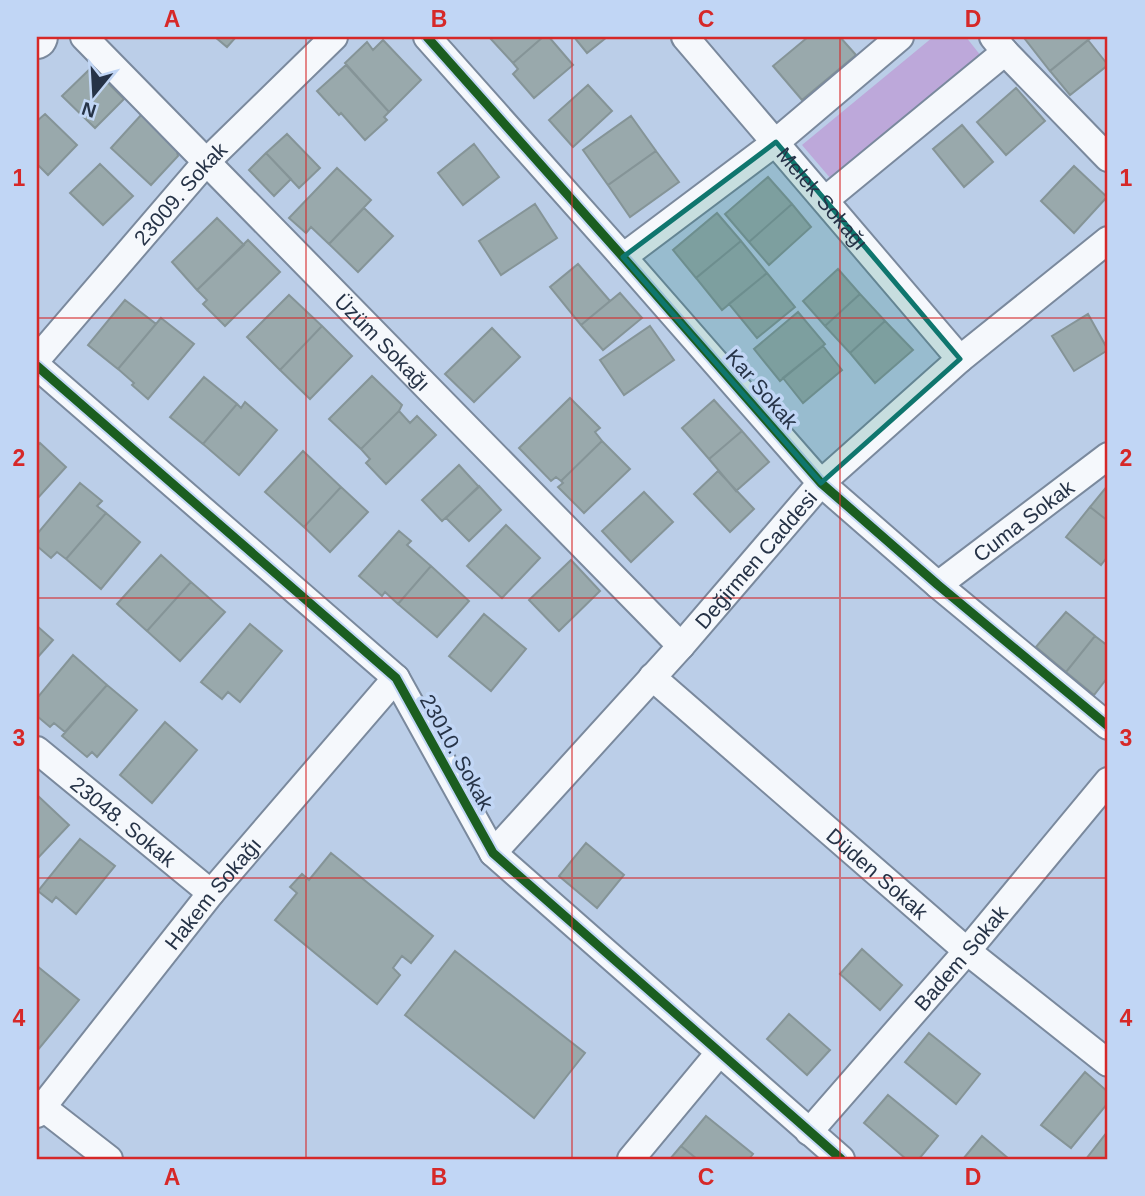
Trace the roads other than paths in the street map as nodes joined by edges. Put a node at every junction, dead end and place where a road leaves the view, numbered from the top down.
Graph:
1 (83, 37) edge
2 (334, 37) edge
3 (426, 37) edge
4 (685, 37) edge
5 (900, 37) edge
6 (999, 45) edge
7 (776, 142) junction
8 (1108, 158) edge
9 (206, 162) junction
10 (825, 200) junction
11 (1108, 240) edge
12 (623, 257) junction
13 (37, 359) edge
14 (960, 359) junction
15 (37, 366) edge
16 (1108, 456) edge
17 (821, 483) junction
18 (938, 585) junction
19 (681, 646) junction
20 (652, 677) junction
21 (396, 678) junction
22 (1108, 726) edge
23 (37, 750) edge
24 (1108, 781) edge
25 (493, 853) junction
26 (211, 893) junction
27 (967, 951) junction
28 (719, 1053) junction
29 (1108, 1063) edge
30 (38, 1108) edge
31 (809, 1132) junction
32 (109, 1159) edge
33 (631, 1159) edge
34 (841, 1159) edge

1 - 9 street, Üzüm Sokağı
2 - 9 street, 23009. Sokak
3 - 12 street, Kar Sokak
4 - 7 street, Melek Sokağı
5 - 7 street
6 - 8 street
6 - 10 street
7 - 10 street, Melek Sokağı
7 - 12 street
9 - 13 street, 23009. Sokak
9 - 19 street, Üzüm Sokağı
10 - 14 street, Melek Sokağı
11 - 14 street, Değirmen Caddesi
12 - 17 street, Kar Sokak
14 - 17 street, Değirmen Caddesi
15 - 21 street, 23010. Sokak
16 - 18 street, Cuma Sokak
17 - 18 street, Kar Sokak
17 - 19 street, Değirmen Caddesi
18 - 22 street, Kar Sokak
19 - 20 street, Değirmen Caddesi
20 - 25 street, Değirmen Caddesi
20 - 27 street, Düden Sokak
21 - 25 street, 23010. Sokak
21 - 26 street, Hakem Sokağı
23 - 26 street, 23048. Sokak
24 - 27 street, Badem Sokak
25 - 28 street, 23010. Sokak
26 - 30 street, Hakem Sokağı
27 - 29 street, Düden Sokak
27 - 31 street, Badem Sokak
28 - 31 street, 23010. Sokak
28 - 33 street
30 - 32 street
31 - 34 street, 23010. Sokak

